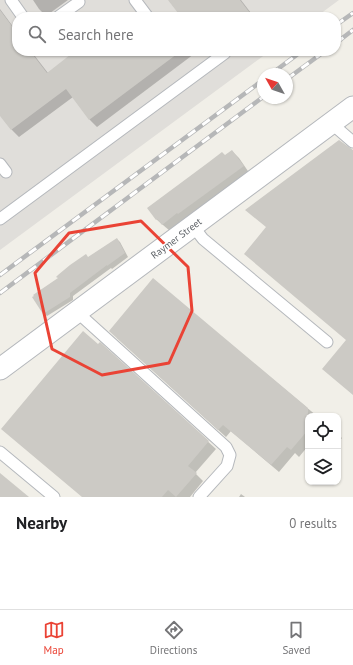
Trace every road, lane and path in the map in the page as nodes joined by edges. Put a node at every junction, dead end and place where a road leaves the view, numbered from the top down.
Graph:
1 (11, 0) edge
2 (135, 0) edge
3 (79, 2) dead end
4 (19, 12) edge
5 (65, 12) edge
6 (144, 12) edge
7 (221, 56) edge
8 (353, 107) edge
9 (331, 124) junction
10 (353, 142) edge
11 (0, 219) edge
12 (193, 226) junction
13 (77, 312) junction
14 (327, 342) dead end
15 (0, 369) edge
16 (0, 452) edge
17 (54, 497) edge
18 (199, 497) edge

1 - 4 lane
2 - 6 lane
3 - 5 lane
7 - 11 lane
8 - 9 street, Raymer Street
9 - 10 lane
9 - 12 street, Raymer Street
12 - 13 street, Raymer Street
12 - 14 lane
13 - 15 street, Raymer Street
13 - 18 lane
16 - 17 lane

